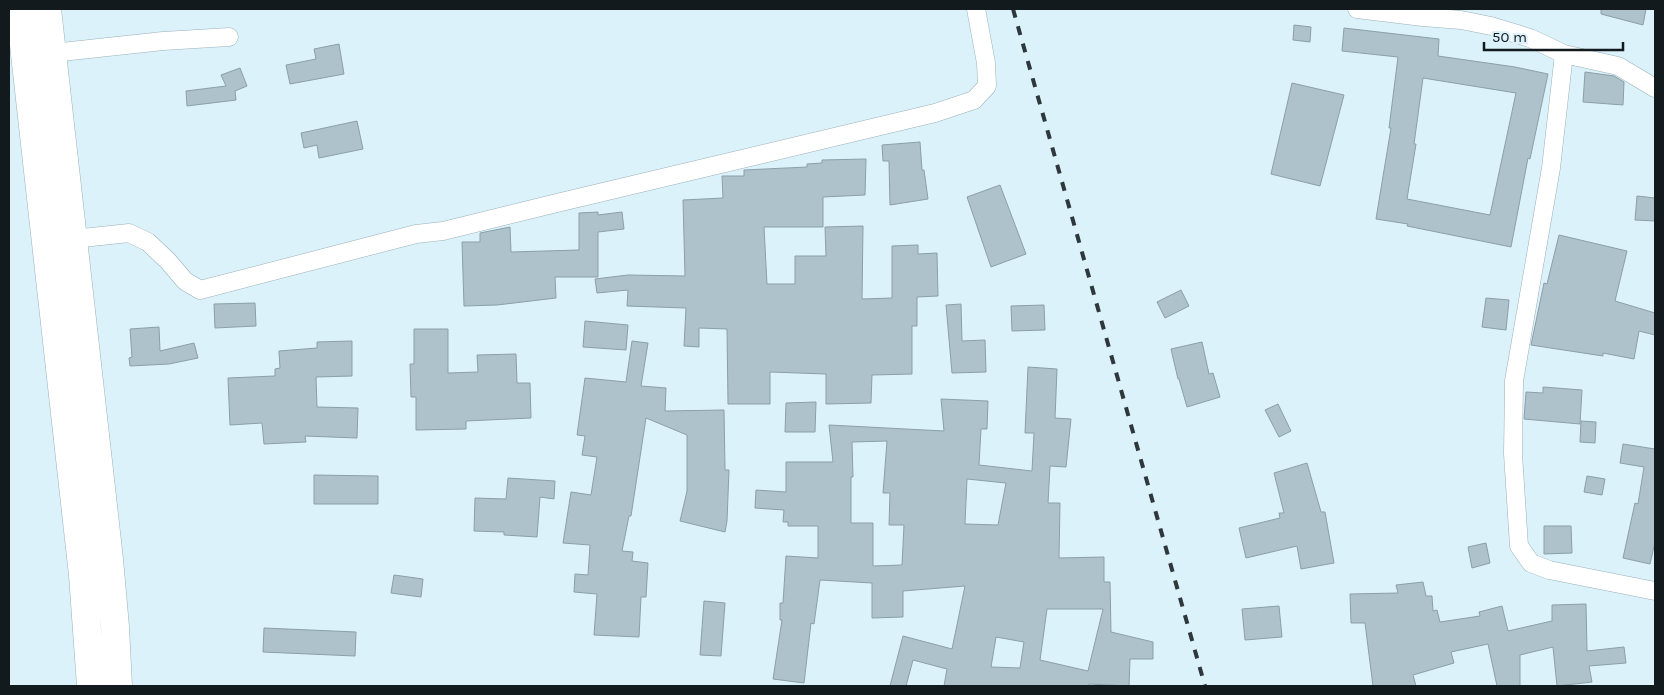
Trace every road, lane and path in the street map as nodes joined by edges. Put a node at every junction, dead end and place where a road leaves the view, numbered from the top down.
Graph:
1 (20, 9) edge
2 (47, 9) edge
3 (976, 9) edge
4 (1357, 9) edge
5 (229, 37) dead end
6 (39, 54) junction
7 (1564, 54) junction
8 (1655, 88) edge
9 (73, 239) junction
10 (1655, 591) edge
11 (91, 686) edge
12 (118, 686) edge

1 - 6 highway
2 - 6 highway
3 - 9 street
4 - 7 street
5 - 6 street
6 - 9 highway
6 - 11 highway
7 - 8 street
7 - 10 street
9 - 12 highway

